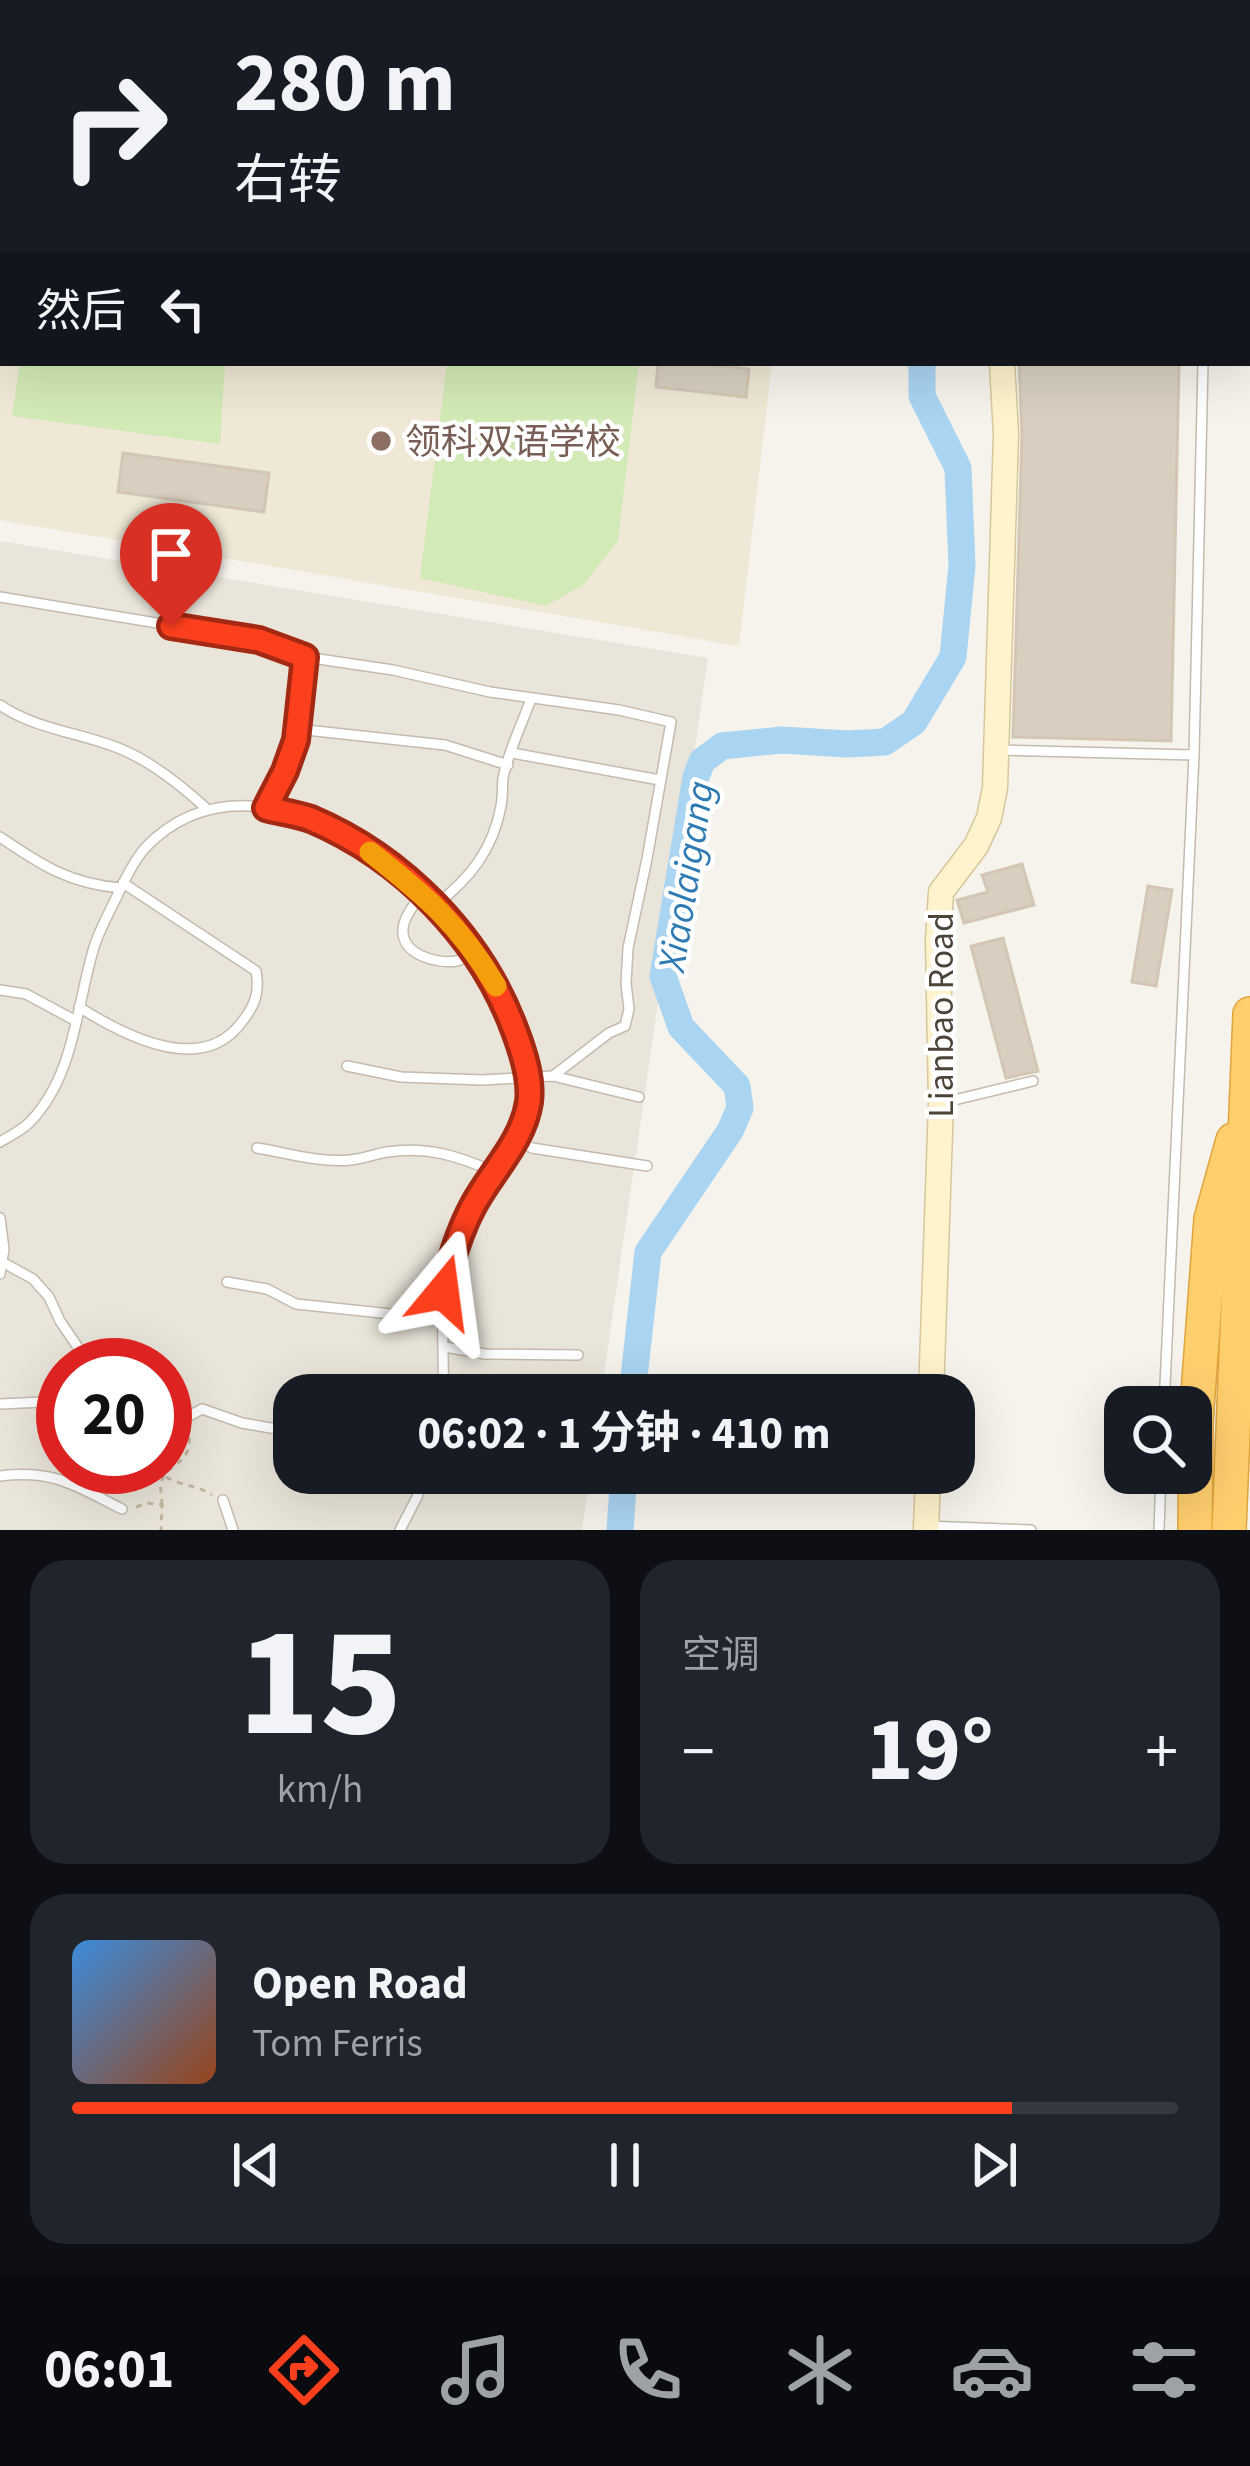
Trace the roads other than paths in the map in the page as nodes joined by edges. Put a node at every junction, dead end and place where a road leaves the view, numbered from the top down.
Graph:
1 (1002, 366) edge
2 (1203, 366) edge
3 (0, 598) edge
4 (305, 657) junction
5 (531, 699) junction
6 (0, 705) edge
7 (297, 729) junction
8 (997, 751) junction
9 (512, 753) junction
10 (1194, 755) junction
11 (508, 765) junction
12 (660, 780) junction
13 (266, 808) junction
14 (208, 810) junction
15 (0, 837) edge
16 (122, 885) junction
17 (422, 893) junction
18 (436, 905) junction
19 (476, 954) junction
20 (0, 990) edge
21 (79, 1007) junction
22 (1250, 1014) edge
23 (76, 1021) junction
24 (347, 1066) dead end
25 (553, 1076) junction
26 (527, 1078) junction
27 (1033, 1081) dead end
28 (639, 1097) dead end
29 (941, 1103) junction
30 (1246, 1105) junction
31 (516, 1140) junction
32 (0, 1142) edge
33 (257, 1148) dead end
34 (647, 1166) dead end
35 (495, 1172) junction
36 (0, 1218) edge
37 (2, 1262) edge
38 (0, 1274) edge
39 (227, 1282) dead end
40 (444, 1312) junction
41 (71, 1338) edge
42 (445, 1348) junction
43 (578, 1355) dead end
44 (444, 1374) edge
45 (932, 1374) edge
46 (1165, 1386) edge
47 (36, 1402) edge
48 (0, 1403) edge
49 (192, 1414) edge
50 (273, 1428) edge
51 (0, 1476) edge
52 (418, 1494) edge
53 (927, 1494) edge
54 (1160, 1494) edge
55 (223, 1500) road end
56 (122, 1509) road end
57 (926, 1528) edge
58 (233, 1530) edge
59 (400, 1530) edge
60 (1031, 1530) edge
61 (1159, 1530) edge
62 (1195, 1530) edge
63 (1228, 1530) edge

1 - 8 street, Lianbao Road
2 - 10 lane
3 - 4 lane
4 - 5 lane
4 - 7 lane
5 - 9 lane
5 - 12 lane
6 - 14 lane
7 - 11 lane
7 - 13 lane
8 - 10 lane
8 - 29 street, Lianbao Road
9 - 11 lane
9 - 12 lane
10 - 46 lane
11 - 18 lane
12 - 25 lane
13 - 14 lane
13 - 17 lane
14 - 16 lane
15 - 16 lane
16 - 21 lane
16 - 21 lane
17 - 18 lane
17 - 19 lane
18 - 19 lane
19 - 26 lane
20 - 23 lane
21 - 23 lane
22 - 30 highway
23 - 32 lane
24 - 26 lane
25 - 26 lane
25 - 28 lane
26 - 31 lane
27 - 29 lane
29 - 45 street, Lianbao Road
30 - 62 highway
30 - 63 highway
31 - 34 lane
31 - 35 lane
33 - 35 lane
35 - 40 lane
36 - 37 lane
37 - 38 lane
37 - 41 lane
39 - 40 lane
40 - 42 lane
42 - 43 lane
42 - 44 lane
47 - 48 lane
49 - 50 lane
51 - 56 lane
52 - 59 lane
53 - 57 street
54 - 61 lane
55 - 58 lane
57 - 60 lane

